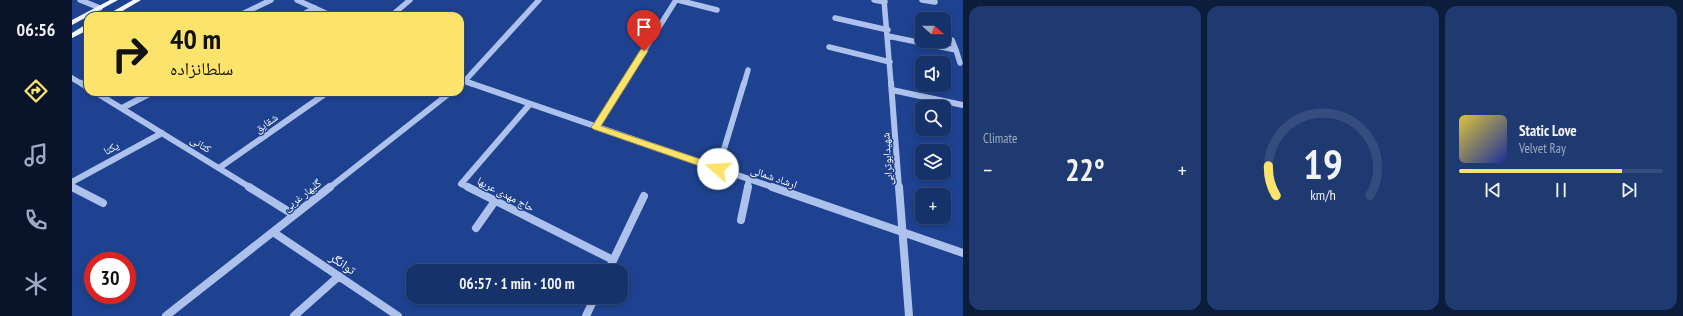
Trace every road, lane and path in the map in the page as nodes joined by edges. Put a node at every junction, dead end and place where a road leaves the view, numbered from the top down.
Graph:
1 (80, 0) edge
2 (115, 0) edge
3 (138, 0) edge
4 (271, 0) edge
5 (297, 0) edge
6 (410, 0) edge
7 (539, 0) edge
8 (677, 0) edge
9 (874, 0) edge
10 (922, 0) edge
11 (884, 1) edge
12 (934, 2) dead end
13 (100, 8) junction
14 (315, 8) junction
15 (717, 10) dead end
16 (92, 12) edge
17 (116, 12) edge
18 (246, 12) edge
19 (308, 12) edge
20 (324, 12) edge
21 (396, 12) edge
22 (84, 16) edge
23 (835, 18) dead end
24 (72, 22) edge
25 (84, 29) edge
26 (888, 33) junction
27 (72, 36) edge
28 (952, 40) dead end
29 (829, 48) dead end
30 (956, 50) junction
31 (890, 62) junction
32 (960, 63) dead end
33 (748, 70) dead end
34 (72, 79) edge
35 (464, 79) edge
36 (464, 83) edge
37 (84, 86) edge
38 (892, 90) junction
39 (102, 96) edge
40 (145, 96) edge
41 (322, 96) edge
42 (446, 96) edge
43 (530, 104) junction
44 (963, 105) edge
45 (122, 108) junction
46 (596, 127) junction
47 (162, 132) junction
48 (219, 168) junction
49 (718, 169) junction
50 (749, 180) junction
51 (72, 182) edge
52 (72, 187) edge
53 (644, 196) dead end
54 (495, 201) junction
55 (103, 203) dead end
56 (294, 215) junction
57 (741, 220) dead end
58 (476, 228) dead end
59 (273, 232) junction
60 (903, 233) junction
61 (963, 253) edge
62 (613, 260) junction
63 (611, 264) edge
64 (339, 276) junction
65 (592, 304) edge
66 (166, 316) edge
67 (294, 316) edge
68 (398, 316) edge
69 (586, 316) edge
70 (909, 316) edge

1 - 13 street
2 - 13 main road
3 - 17 main road
4 - 18 street
5 - 14 street
6 - 21 street
7 - 35 street
8 - 15 street
8 - 46 street
9 - 11 street
10 - 12 street
11 - 26 street, شهیدابوترابی
13 - 16 main road
14 - 19 street
14 - 20 street
22 - 24 main road
23 - 26 street
25 - 27 main road
26 - 30 street
26 - 31 street, شهیدابوترابی
28 - 30 street
29 - 31 street
30 - 32 street
31 - 38 street, شهیدابوترابی
33 - 49 street
34 - 37 street
36 - 43 street, ارشاد شمالی
38 - 44 street
38 - 60 street, شهیدابوترابی
39 - 45 street, کتانی
40 - 45 street
41 - 48 street, شقایق
42 - 56 street, گلبهار غربی
43 - 46 street, ارشاد شمالی
43 - 54 street, حاج مهدی عربها
45 - 47 street, کتانی
46 - 49 street, ارشاد شمالی
47 - 48 street, کتانی
47 - 51 street, یکتا
48 - 56 street, کتانی
49 - 50 street, ارشاد شمالی
50 - 57 street
50 - 60 street, ارشاد شمالی
52 - 55 street
53 - 62 street
54 - 58 street
54 - 62 street, حاج مهدی عربها
56 - 59 street, گلبهار غربی
59 - 64 street, توانگر
59 - 66 street, گلبهار غربی
60 - 61 street, ارشاد شمالی
60 - 70 street, شهیدابوترابی
62 - 63 street
64 - 67 street
64 - 68 street, توانگر
65 - 69 street

